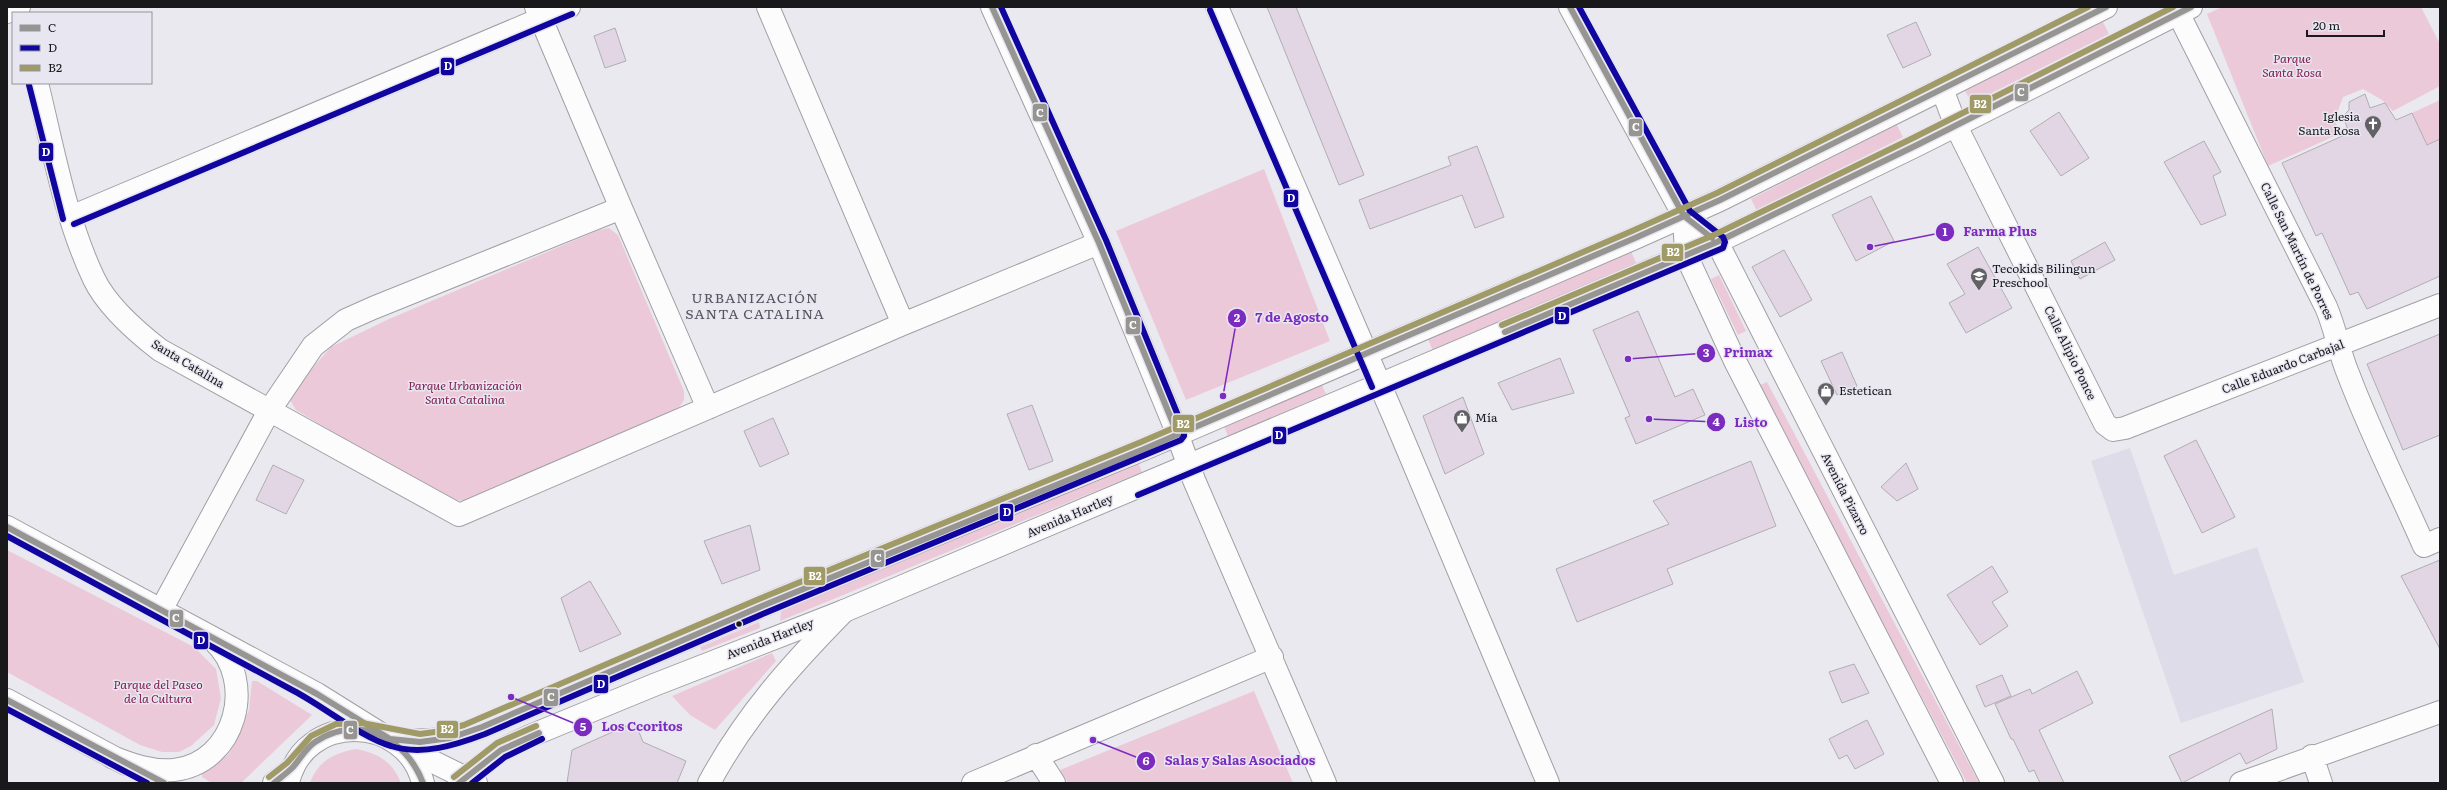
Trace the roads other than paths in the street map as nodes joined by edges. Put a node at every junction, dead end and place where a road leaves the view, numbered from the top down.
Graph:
1 (569, 7) edge
2 (768, 7) edge
3 (992, 7) edge
4 (1216, 7) edge
5 (1570, 7) edge
6 (2106, 7) edge
7 (2182, 9) edge
8 (539, 13) edge
9 (37, 84) edge
10 (1942, 89) junction
11 (1956, 126) junction
12 (620, 208) junction
13 (1684, 216) junction
14 (71, 217) junction
15 (1717, 242) junction
16 (1099, 243) junction
17 (1686, 255) junction
18 (2440, 305) edge
19 (903, 324) junction
20 (2337, 347) junction
21 (1366, 354) junction
22 (1379, 384) junction
23 (708, 408) junction
24 (269, 411) junction
25 (2125, 428) joint
26 (1177, 434) junction
27 (1189, 466) junction
28 (7, 527) edge
29 (2432, 543) edge
30 (161, 610) junction
31 (844, 611) junction
32 (204, 632) junction
33 (1272, 657) junction
34 (7, 700) edge
35 (2440, 712) edge
36 (390, 739) junction
37 (1036, 755) junction
38 (2312, 756) junction
39 (112, 757) junction
40 (290, 775) edge
41 (466, 781) edge
42 (135, 783) edge
43 (164, 783) edge
44 (274, 783) edge
45 (423, 783) edge
46 (709, 783) edge
47 (973, 783) edge
48 (1054, 783) edge
49 (1325, 783) edge
50 (1548, 783) edge
51 (1952, 783) edge
52 (1993, 783) edge
53 (2241, 783) edge
54 (2321, 783) edge

1 - 8 main road
2 - 19 main road
3 - 16 main road
4 - 21 main road
5 - 13 main road, Avenida Pizarro
6 - 10 main road
7 - 11 main road, Avenida Hartley
7 - 20 main road, Calle San Martín de Porres
8 - 12 main road
8 - 14 main road
9 - 14 main road, Santa Catalina
10 - 11 main road, Calle Alipio Ponce
10 - 13 main road
11 - 15 main road, Avenida Hartley
11 - 25 main road, Calle Alipio Ponce
12 - 23 main road
12 - 24 main road
13 - 15 main road, Avenida Pizarro
13 - 17 main road, Avenida Pizarro
13 - 21 main road
14 - 24 main road, Santa Catalina
15 - 17 main road, Avenida Hartley
15 - 52 main road, Avenida Pizarro
16 - 19 main road
16 - 26 main road
17 - 22 main road, Avenida Hartley
17 - 51 main road, Avenida Pizarro
18 - 20 main road, Calle Eduardo Carbajal
19 - 23 main road
20 - 25 main road, Calle Eduardo Carbajal
20 - 29 main road, Calle San Martín de Porres
21 - 22 main road
21 - 26 main road
22 - 27 main road, Avenida Hartley
22 - 50 main road
23 - 24 main road, Santa Catalina
24 - 30 main road
26 - 27 main road
26 - 36 main road
27 - 31 main road, Avenida Hartley
27 - 33 main road
28 - 30 main road
30 - 32 main road
31 - 41 main road, Avenida Hartley
31 - 46 main road
32 - 36 main road
32 - 39 main road
33 - 37 main road
33 - 49 main road
34 - 39 main road
35 - 38 main road
36 - 40 main road
36 - 41 main road
36 - 45 main road
37 - 47 main road
37 - 48 main road
38 - 53 main road
38 - 54 main road
39 - 42 main road
39 - 43 main road
40 - 44 main road

